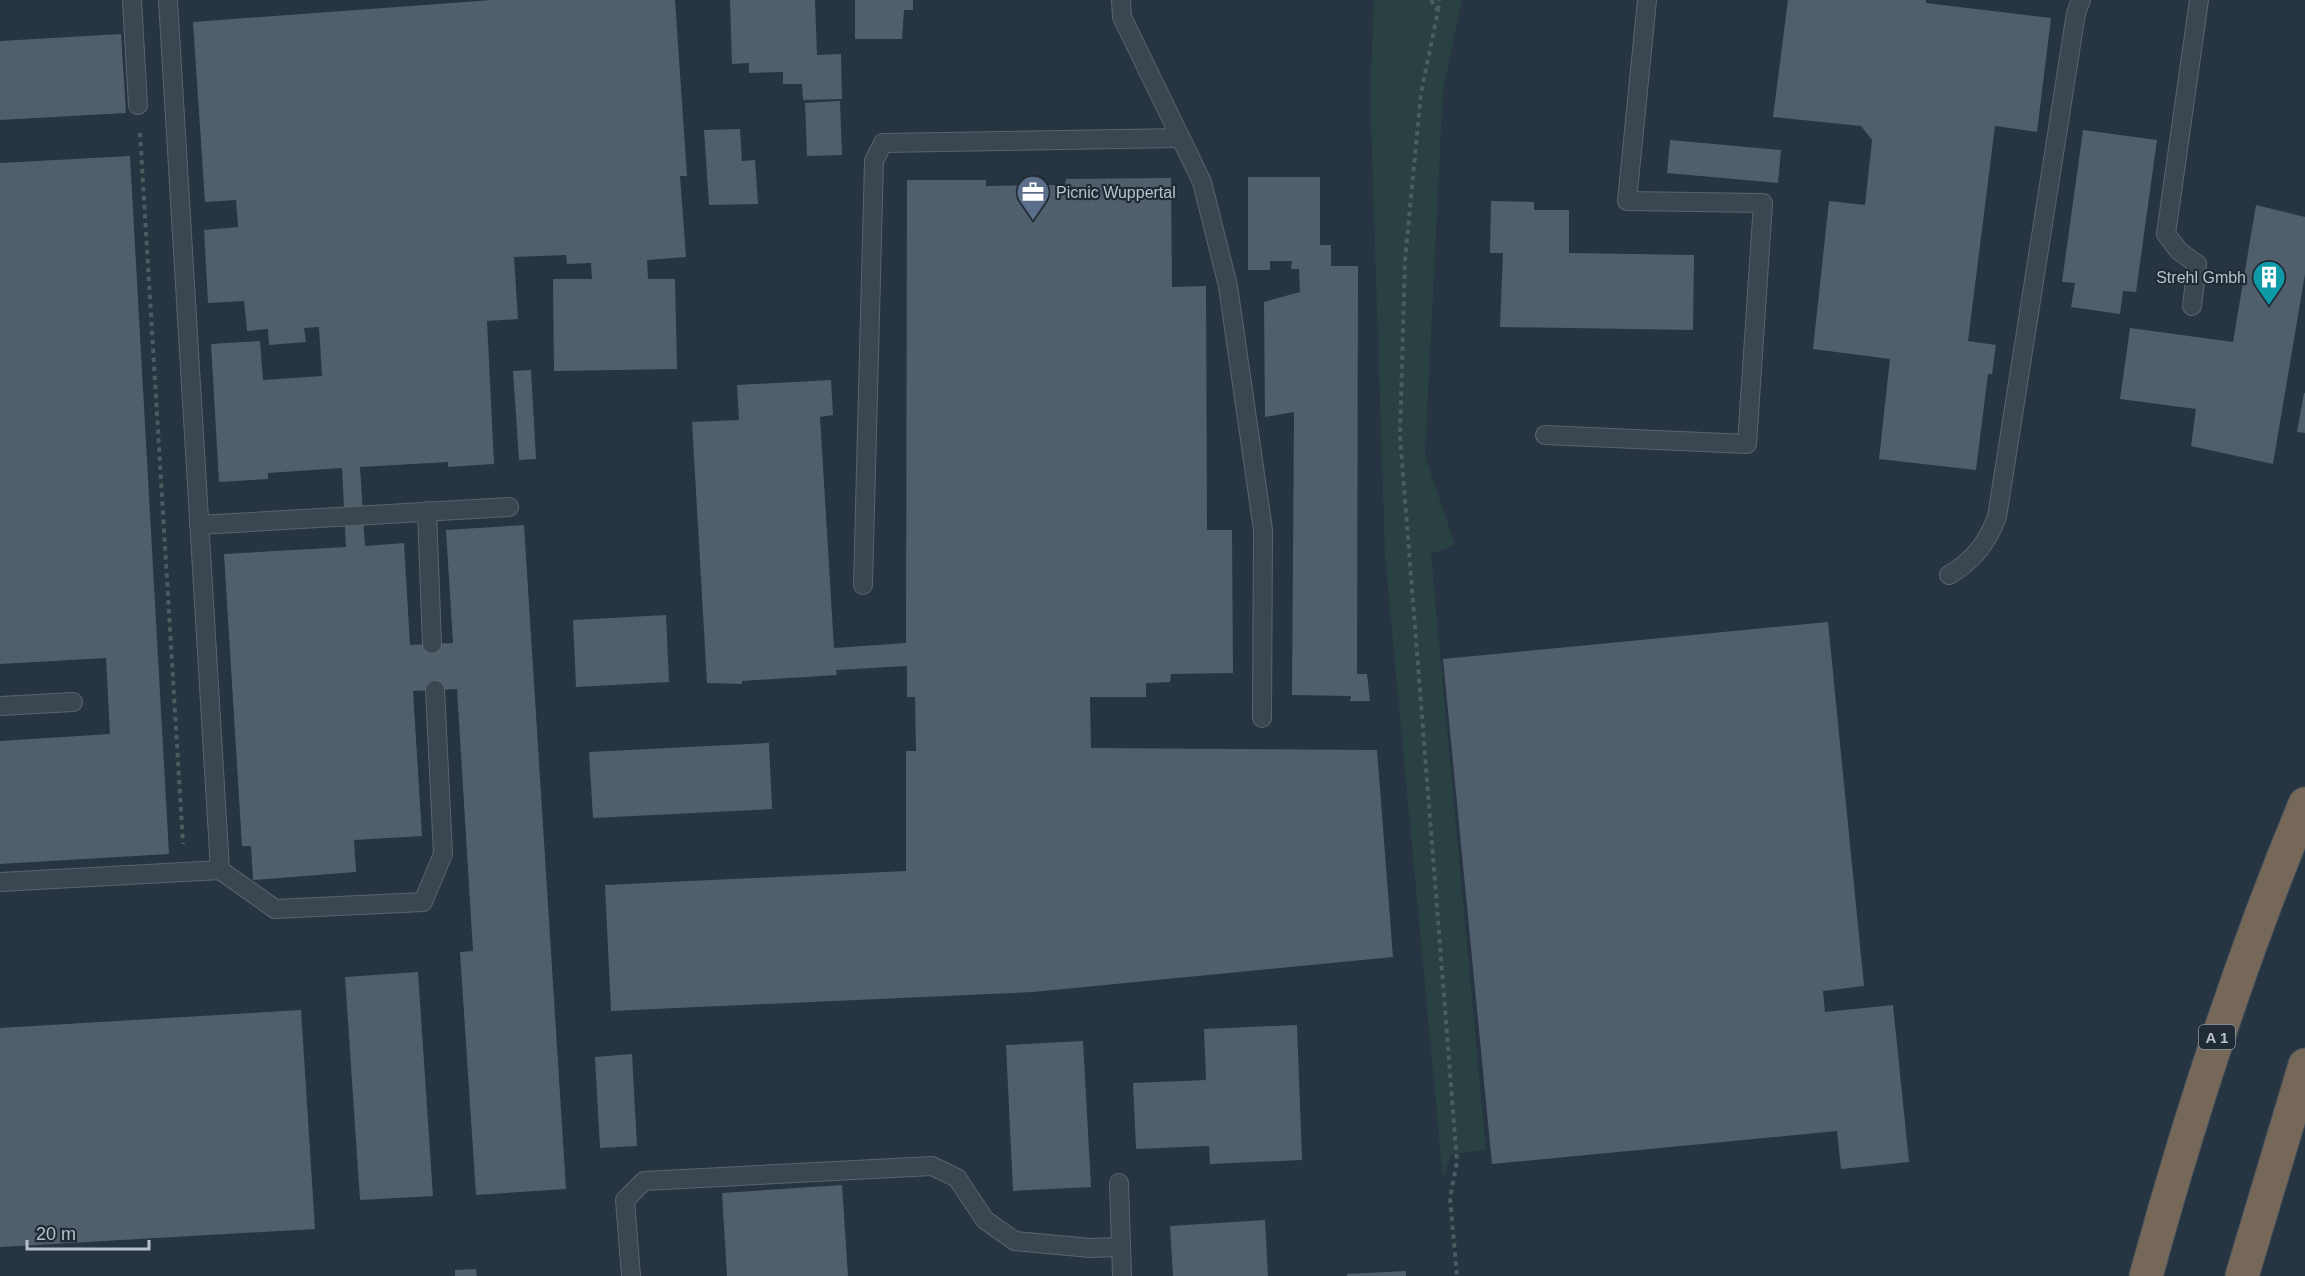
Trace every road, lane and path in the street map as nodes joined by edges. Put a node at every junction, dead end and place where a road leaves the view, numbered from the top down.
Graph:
1 (132, 0) edge
2 (168, 0) edge
3 (1121, 0) edge
4 (1431, 0) edge
5 (1439, 0) edge
6 (1647, 0) edge
7 (2081, 0) edge
8 (2199, 0) edge
9 (1438, 10) junction
10 (138, 105) joint
11 (1181, 138) junction
12 (2192, 306) dead end
13 (1545, 435) dead end
14 (509, 507) dead end
15 (427, 511) junction
16 (199, 525) junction
17 (1949, 575) dead end
18 (863, 585) dead end
19 (432, 644) dead end
20 (435, 690) dead end
21 (73, 702) dead end
22 (0, 706) edge
23 (1262, 718) dead end
24 (2305, 804) edge
25 (220, 870) junction
26 (184, 872) junction
27 (0, 882) edge
28 (2305, 1065) edge
29 (1119, 1183) dead end
30 (1120, 1247) junction
31 (631, 1276) edge
32 (1122, 1276) edge
33 (1457, 1276) edge
34 (2146, 1276) edge
35 (2242, 1276) edge

1 - 10 lane
2 - 16 lane
3 - 11 lane
4 - 9 path
5 - 9 path
6 - 13 lane
7 - 17 lane
8 - 12 lane
9 - 33 path
10 - 26 path
11 - 18 lane
11 - 23 lane
14 - 15 lane
15 - 16 lane
15 - 19 lane
16 - 25 lane
20 - 25 lane
21 - 22 lane
24 - 34 highway, A 1
25 - 26 lane
26 - 27 lane
28 - 35 highway
29 - 30 lane
30 - 31 lane
30 - 32 lane

